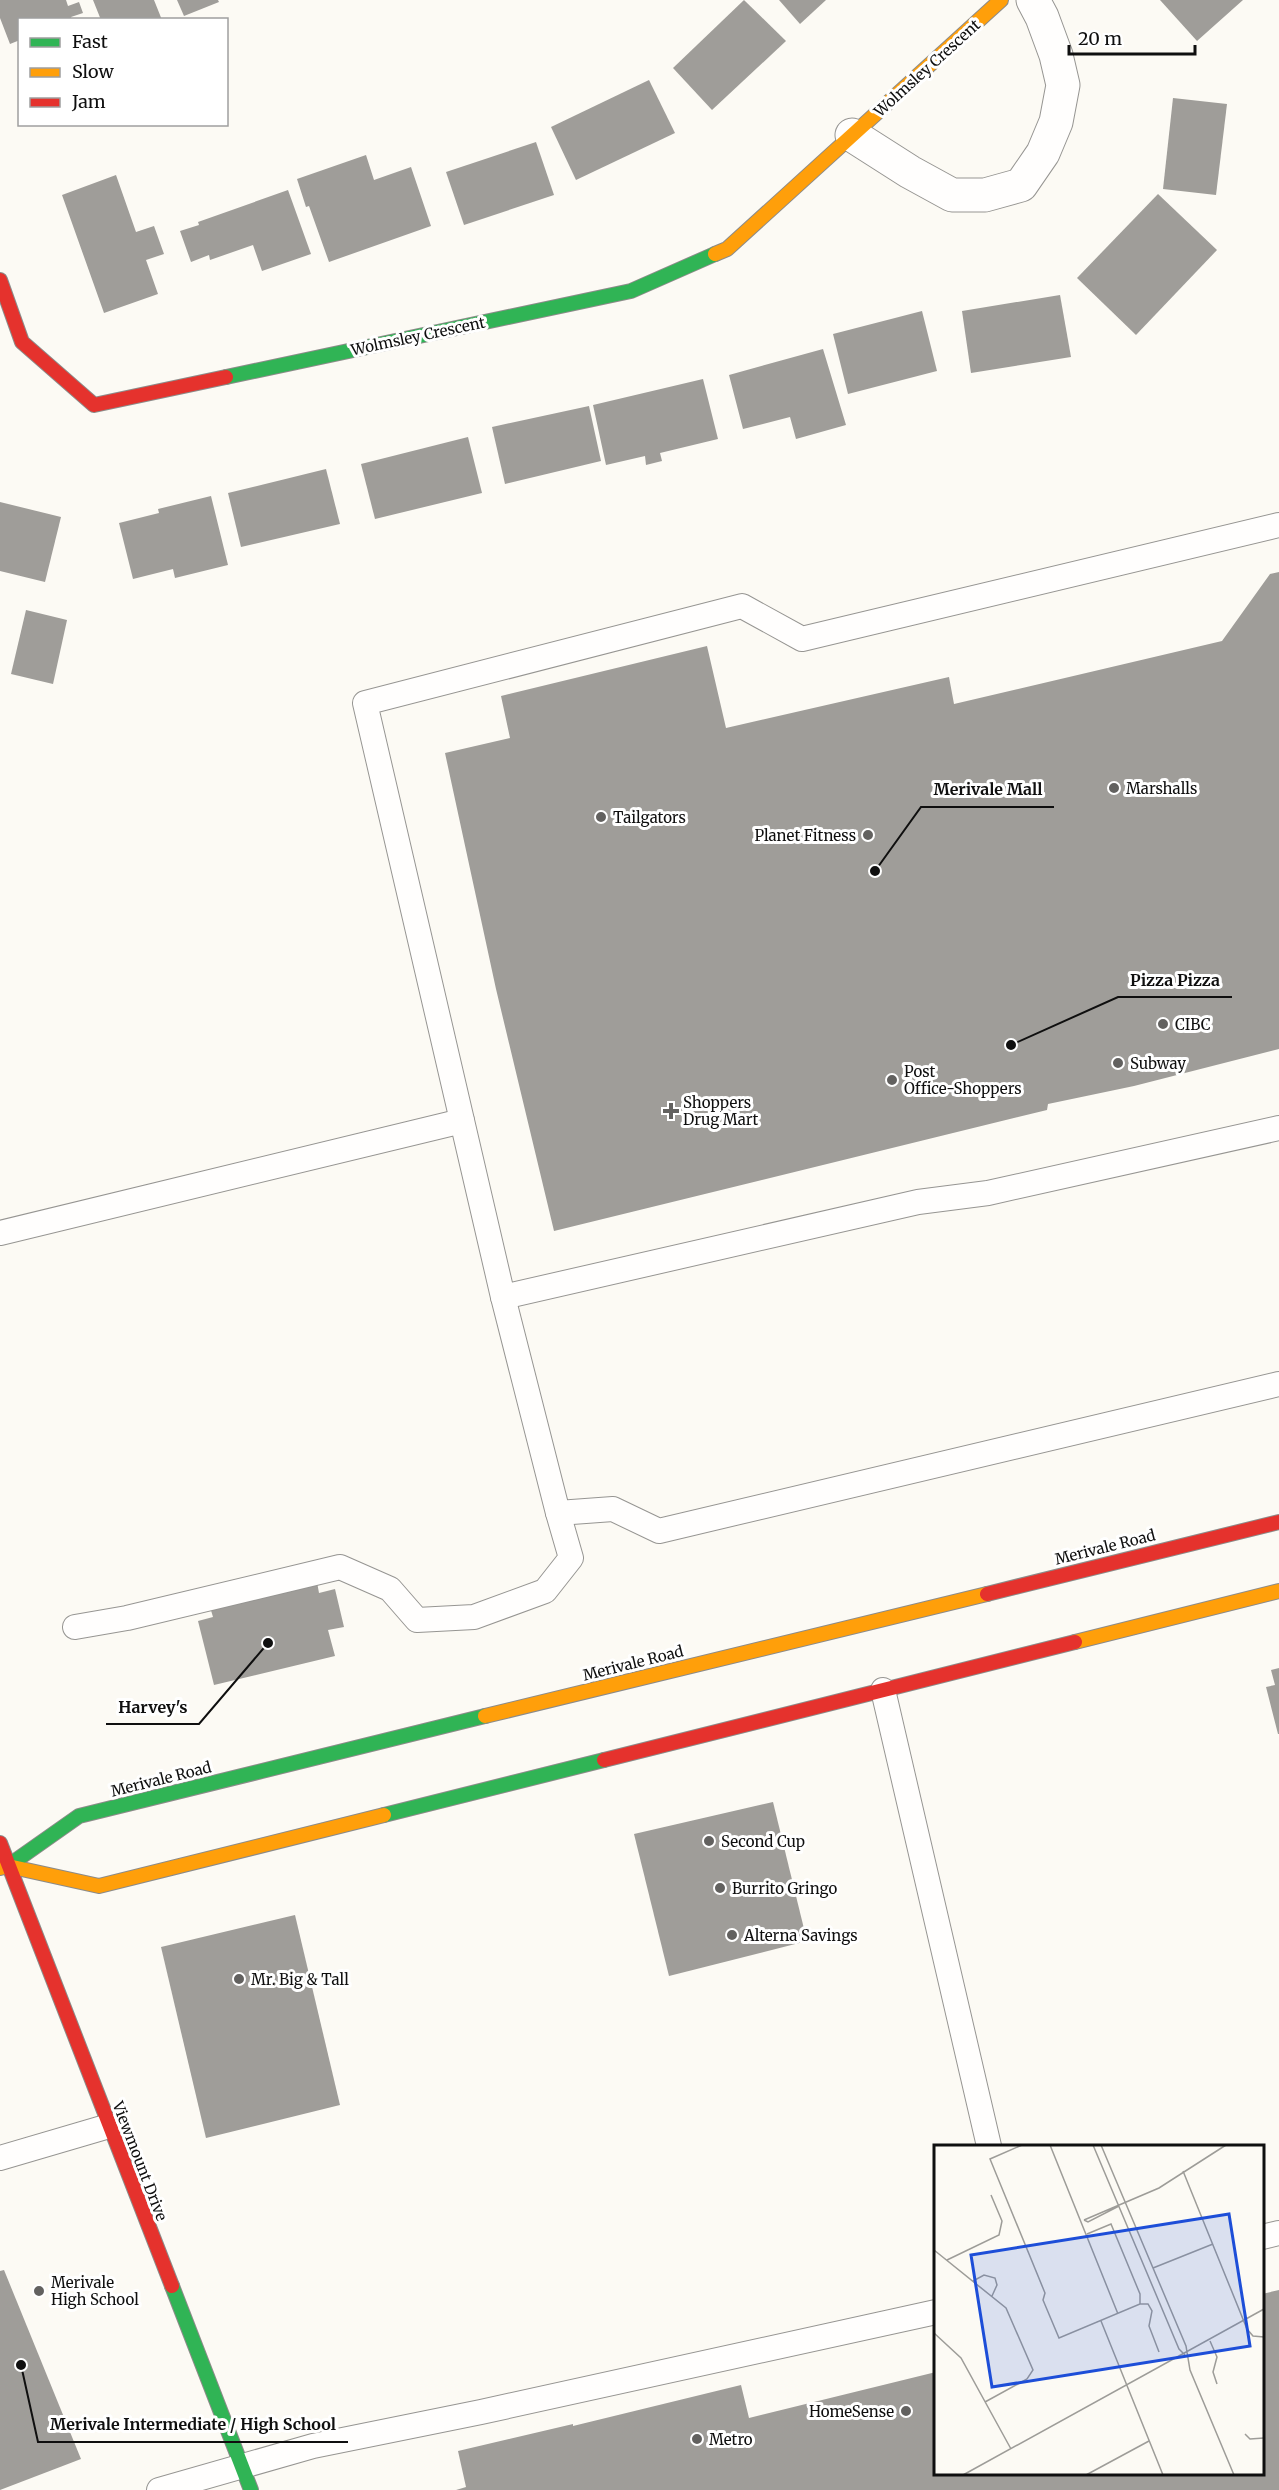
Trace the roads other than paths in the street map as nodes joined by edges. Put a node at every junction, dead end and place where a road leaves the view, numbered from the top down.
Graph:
1 (1001, 0) edge
2 (1033, 0) edge
3 (852, 135) junction
4 (0, 280) edge
5 (1279, 525) edge
6 (462, 1121) junction
7 (1279, 1128) edge
8 (0, 1233) edge
9 (503, 1297) junction
10 (1279, 1384) edge
11 (558, 1512) junction
12 (1279, 1522) edge
13 (1279, 1592) edge
14 (75, 1627) dead end
15 (883, 1690) junction
16 (0, 1843) edge
17 (4, 1867) edge
18 (109, 2126) junction
19 (989, 2145) edge
20 (0, 2158) edge
21 (1279, 2233) edge
22 (1264, 2237) edge
23 (934, 2312) edge
24 (241, 2465) junction
25 (159, 2490) edge
26 (250, 2490) edge

1 - 3 main road, Wolmsley Crescent
2 - 3 street
3 - 4 main road, Wolmsley Crescent
5 - 6 lane
6 - 8 lane
6 - 9 lane
7 - 9 lane
9 - 11 lane
10 - 11 lane
11 - 14 lane
12 - 17 main road, Merivale Road
13 - 15 main road
15 - 17 main road
15 - 19 lane
16 - 17 main road, Viewmount Drive
17 - 18 main road, Viewmount Drive
18 - 20 lane
18 - 24 main road, Viewmount Drive
21 - 22 lane
23 - 24 lane
24 - 25 lane
24 - 26 main road, Viewmount Drive

